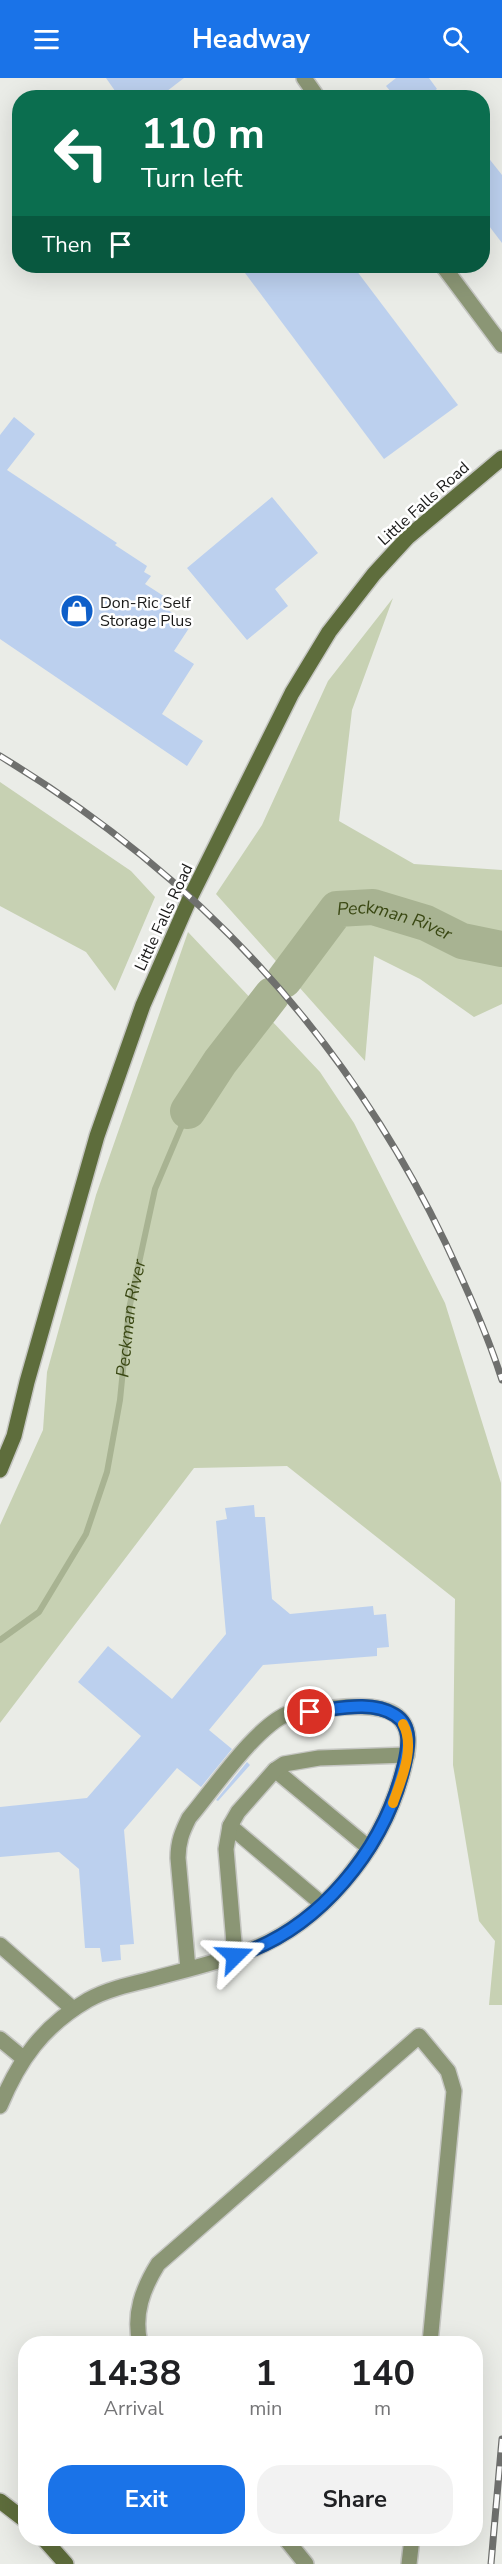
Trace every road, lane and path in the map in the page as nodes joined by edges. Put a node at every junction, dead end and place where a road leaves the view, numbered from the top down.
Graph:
1 (448, 273) edge
2 (502, 345) edge
3 (502, 458) edge
4 (0, 1470) edge
5 (407, 1755) junction
6 (275, 1770) junction
7 (230, 1826) junction
8 (369, 1848) junction
9 (322, 1904) junction
10 (0, 1945) edge
11 (235, 1956) junction
12 (188, 1969) junction
13 (73, 2009) junction
14 (0, 2039) edge
15 (23, 2058) junction
16 (0, 2106) edge
17 (139, 2336) edge
18 (431, 2336) edge
19 (0, 2501) edge
20 (18, 2516) edge
21 (50, 2546) edge
22 (291, 2546) edge
23 (411, 2546) edge
24 (66, 2564) edge
25 (306, 2564) edge
26 (409, 2564) edge

1 - 2 street
3 - 4 street, Little Falls Road
5 - 6 street
5 - 8 street
5 - 12 street
6 - 7 street
6 - 8 street
7 - 9 street
7 - 11 street
8 - 9 street
9 - 11 street
10 - 13 street
11 - 12 street
12 - 13 street
13 - 15 street
14 - 15 street
15 - 16 street
17 - 18 street
19 - 20 street
21 - 24 street
22 - 25 street
23 - 26 street

